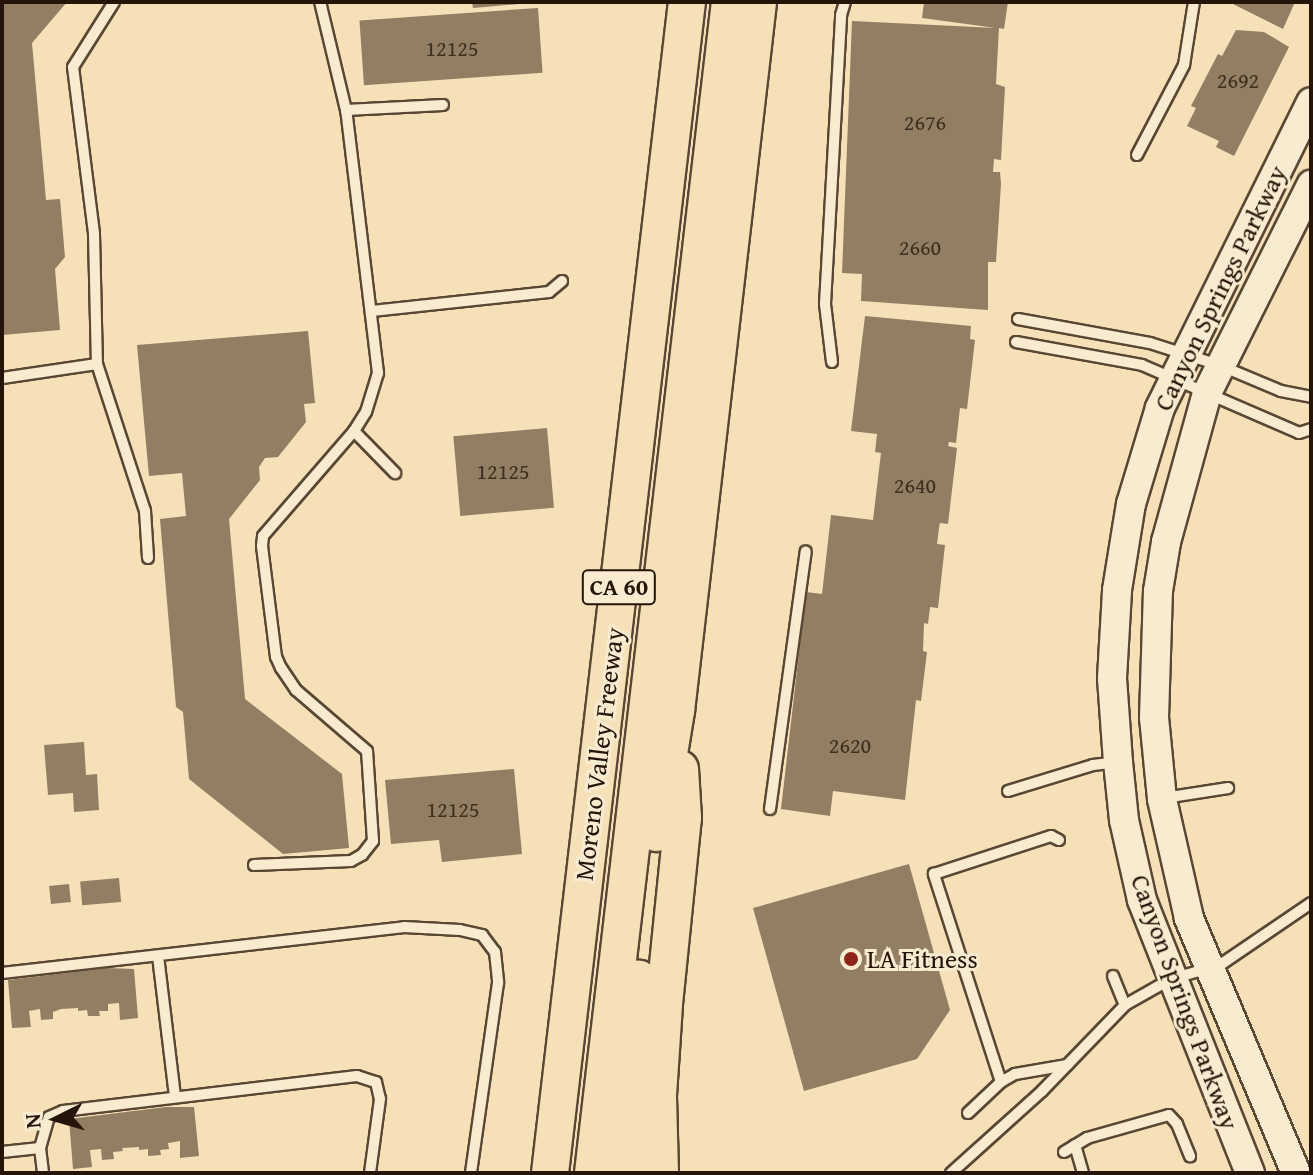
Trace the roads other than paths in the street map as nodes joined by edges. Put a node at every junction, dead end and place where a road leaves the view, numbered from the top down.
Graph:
1 (114, 2) edge
2 (320, 2) edge
3 (687, 2) edge
4 (730, 2) edge
5 (758, 2) edge
6 (845, 2) edge
7 (1194, 2) edge
8 (1311, 102) edge
9 (443, 105) dead end
10 (346, 110) junction
11 (1137, 155) dead end
12 (1311, 185) edge
13 (562, 281) dead end
14 (372, 311) junction
15 (1018, 319) dead end
16 (1016, 342) dead end
17 (832, 362) dead end
18 (97, 364) junction
19 (1219, 365) junction
20 (1178, 366) junction
21 (2, 378) edge
22 (1207, 393) junction
23 (1311, 397) edge
24 (1311, 429) edge
25 (354, 431) junction
26 (395, 473) dead end
27 (806, 551) dead end
28 (148, 558) dead end
29 (676, 711) junction
30 (1118, 762) junction
31 (1228, 788) dead end
32 (1008, 791) dead end
33 (1162, 799) junction
34 (770, 809) dead end
35 (1059, 840) dead end
36 (254, 865) dead end
37 (1311, 903) edge
38 (158, 956) junction
39 (1207, 968) junction
40 (2, 973) edge
41 (1113, 976) dead end
42 (1171, 979) junction
43 (1125, 1005) junction
44 (1067, 1065) junction
45 (1001, 1082) junction
46 (175, 1096) junction
47 (968, 1113) dead end
48 (1075, 1145) junction
49 (40, 1148) junction
50 (2, 1152) edge
51 (1064, 1152) dead end
52 (1190, 1156) dead end
53 (43, 1173) edge
54 (370, 1173) edge
55 (471, 1173) edge
56 (550, 1173) edge
57 (593, 1173) edge
58 (624, 1173) edge
59 (660, 1173) edge
60 (951, 1173) edge
61 (1083, 1173) edge
62 (1250, 1173) edge
63 (1296, 1173) edge

1 - 18 lane
2 - 10 lane
3 - 56 highway, Moreno Valley Freeway / CA 60
4 - 57 highway
5 - 29 highway, CA 60
6 - 17 lane
7 - 11 lane
8 - 20 street, Canyon Springs Parkway
9 - 10 lane
10 - 14 lane
12 - 19 street, Canyon Springs Parkway
13 - 14 lane
14 - 25 lane
15 - 20 lane
16 - 20 lane
18 - 21 lane
18 - 28 lane
19 - 20 lane
19 - 22 street, Canyon Springs Parkway
19 - 23 lane
20 - 22 lane
20 - 30 street, Canyon Springs Parkway
22 - 24 lane
22 - 33 street, Canyon Springs Parkway
25 - 26 lane
25 - 36 lane
27 - 34 lane
29 - 58 highway, CA 60
29 - 59 highway
30 - 32 lane
30 - 42 street, Canyon Springs Parkway
31 - 33 lane
33 - 39 street, Canyon Springs Parkway
35 - 45 lane
37 - 39 lane
38 - 40 lane
38 - 46 lane
38 - 55 lane
39 - 42 lane
39 - 63 street, Canyon Springs Parkway
41 - 43 lane
42 - 43 lane
42 - 62 street, Canyon Springs Parkway
43 - 44 lane
44 - 45 lane
44 - 60 lane
45 - 47 lane
46 - 49 lane
46 - 54 lane
48 - 51 lane
48 - 52 lane
48 - 61 lane
49 - 50 lane
49 - 53 lane

